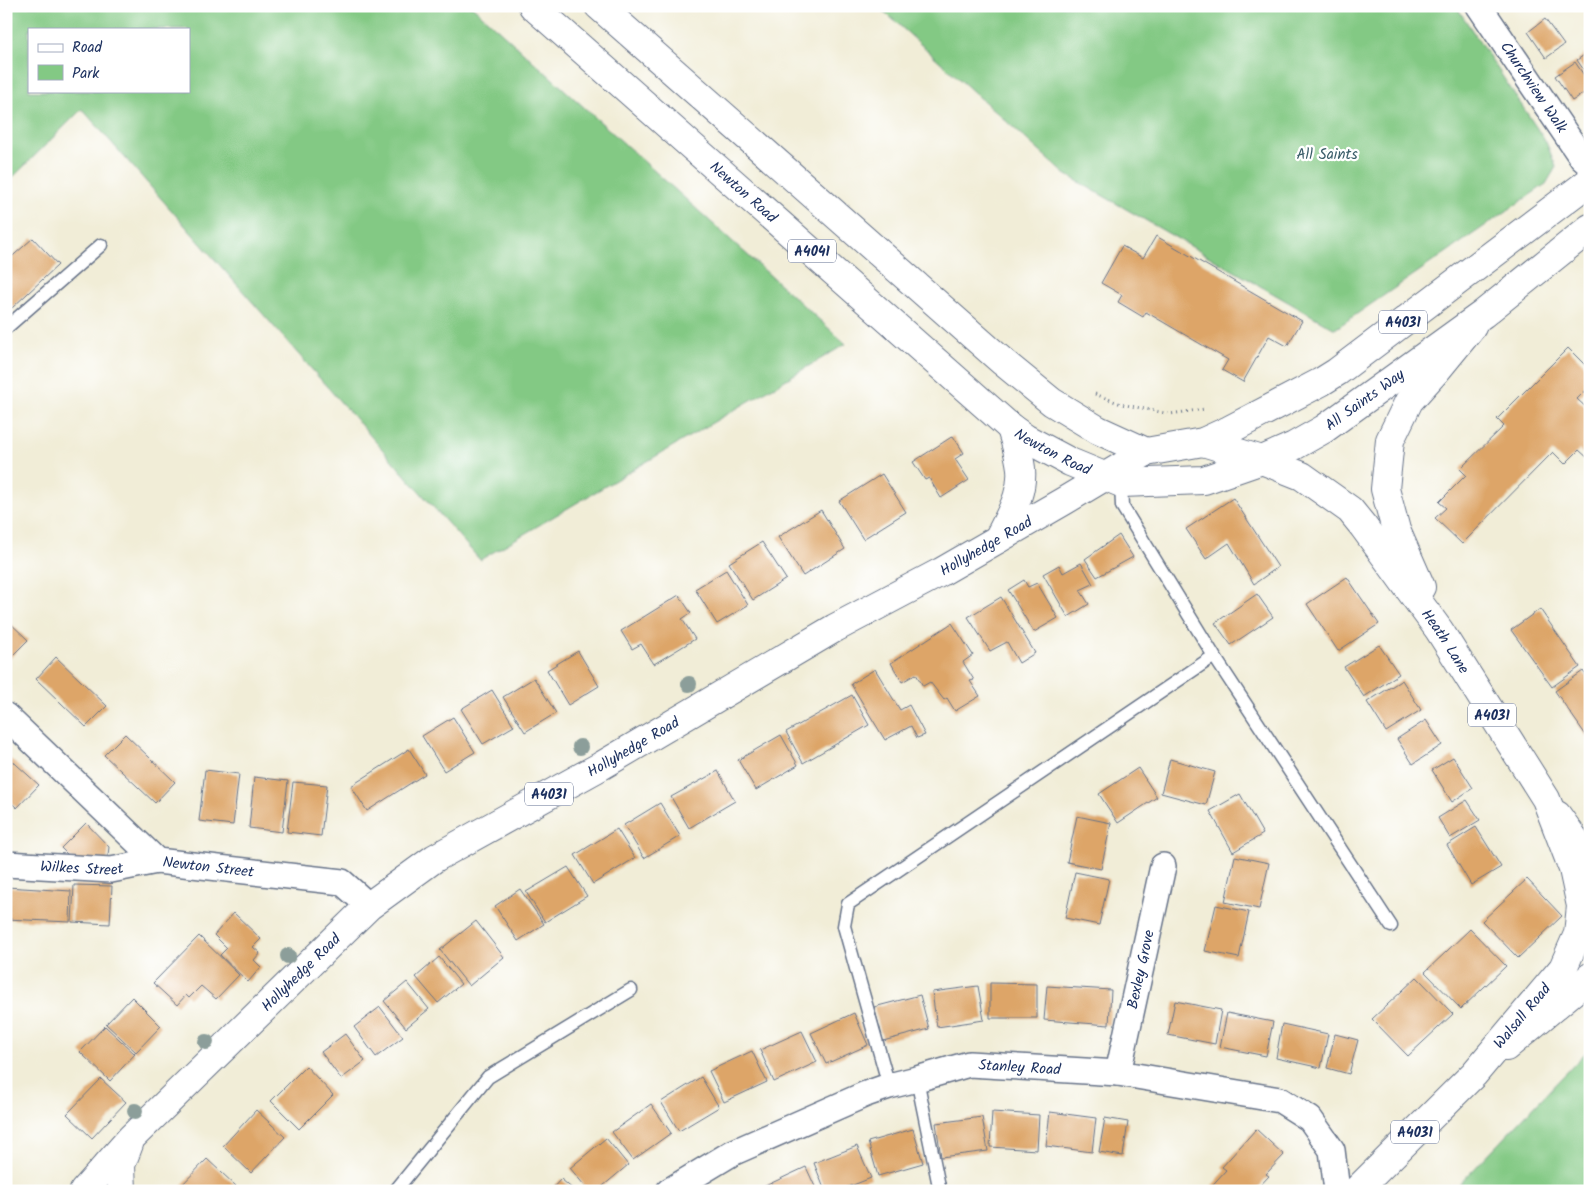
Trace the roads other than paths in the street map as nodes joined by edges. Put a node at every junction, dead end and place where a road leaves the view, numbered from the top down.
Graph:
1 (533, 6) edge
2 (599, 6) edge
3 (1479, 6) edge
4 (1590, 165) edge
5 (1590, 181) edge
6 (1590, 228) edge
7 (102, 245) dead end
8 (1483, 314) junction
9 (6, 328) edge
10 (1011, 428) junction
11 (1203, 442) junction
12 (1146, 452) junction
13 (1262, 460) junction
14 (1112, 479) junction
15 (998, 539) junction
16 (1439, 630) junction
17 (1214, 656) junction
18 (6, 716) edge
19 (1546, 799) junction
20 (157, 861) junction
21 (1590, 861) edge
22 (6, 864) edge
23 (1163, 866) dead end
24 (370, 906) junction
25 (1391, 926) dead end
26 (1590, 977) edge
27 (631, 990) dead end
28 (1118, 1073) junction
29 (1474, 1074) junction
30 (917, 1079) junction
31 (889, 1086) junction
32 (131, 1138) junction
33 (84, 1191) edge
34 (122, 1191) edge
35 (395, 1191) edge
36 (669, 1191) edge
37 (940, 1191) edge
38 (1337, 1191) edge
39 (1356, 1191) edge

1 - 10 main road, Newton Road / A4041
2 - 12 main road, A4041
3 - 4 street, Churchview Walk
5 - 11 main road, A4031
6 - 8 main road, All Saints Way / A4031
7 - 9 lane
8 - 13 main road, All Saints Way / A4031
8 - 16 main road
10 - 14 main road, Newton Road / A4041
10 - 15 main road
11 - 12 main road, A4031
11 - 13 main road, A4031
12 - 14 main road, Hollyhedge Road / A4031
13 - 14 main road, All Saints Way / A4031
13 - 16 main road, Heath Lane / A4031
14 - 15 main road, Hollyhedge Road / A4031
14 - 17 lane
15 - 24 main road, Hollyhedge Road / A4031
16 - 19 main road, Heath Lane / A4031
17 - 25 lane
17 - 31 lane
18 - 20 street, Newton Street
19 - 21 main road, Heath Lane
19 - 29 main road, Walsall Road / A4031
20 - 22 street, Wilkes Street
20 - 24 street, Newton Street
23 - 28 street, Bexley Grove
24 - 32 main road, Hollyhedge Road / A4031
26 - 29 main road
27 - 35 lane
28 - 30 street, Stanley Road
28 - 38 street, Stanley Road
29 - 39 main road, Walsall Road / A4031
30 - 31 street, Stanley Road
30 - 37 lane
31 - 36 street, Stanley Road
32 - 33 main road, Hollyhedge Road / A4031
32 - 34 main road, A4031

